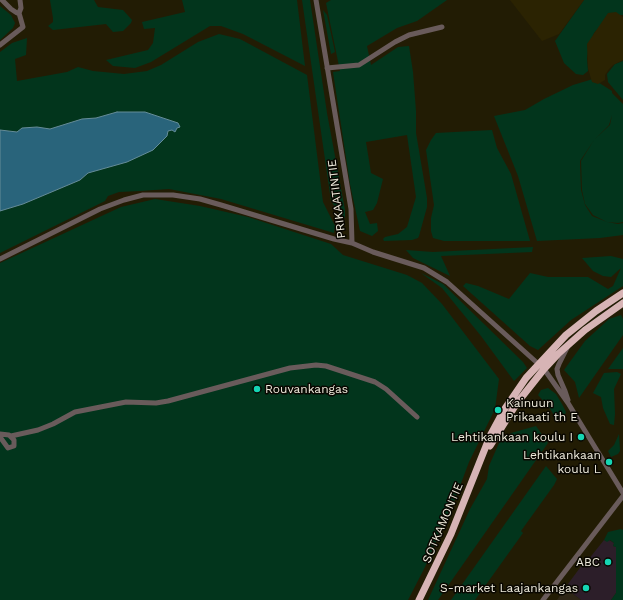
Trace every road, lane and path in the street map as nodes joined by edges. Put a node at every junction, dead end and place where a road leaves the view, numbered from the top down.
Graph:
1 (2, 0) edge
2 (20, 0) edge
3 (316, 0) edge
4 (19, 13) junction
5 (442, 27) dead end
6 (0, 45) edge
7 (327, 68) junction
8 (352, 243) junction
9 (0, 259) edge
10 (623, 293) edge
11 (623, 303) edge
12 (569, 344) junction
13 (538, 364) junction
14 (544, 369) junction
15 (568, 403) junction
16 (417, 416) dead end
17 (0, 436) edge
18 (11, 436) junction
19 (485, 453) junction
20 (623, 494) edge
21 (419, 600) edge
22 (544, 600) edge

1 - 4 street
2 - 4 street
3 - 7 street, PRIKAATINTIE
4 - 6 street
5 - 7 street
7 - 8 street, PRIKAATINTIE
8 - 9 street
8 - 13 street, PRIKAATINTIE
10 - 13 highway, SOTKAMONTIE
11 - 12 highway, SOTKAMONTIE
12 - 14 highway, SOTKAMONTIE
12 - 15 street
13 - 14 street, PRIKAATINTIE
13 - 19 highway, SOTKAMONTIE
14 - 15 street, PRIKAATINTIE
14 - 19 highway, SOTKAMONTIE
15 - 20 street
16 - 18 street
17 - 18 street
17 - 18 street
19 - 21 highway, SOTKAMONTIE
20 - 22 street

